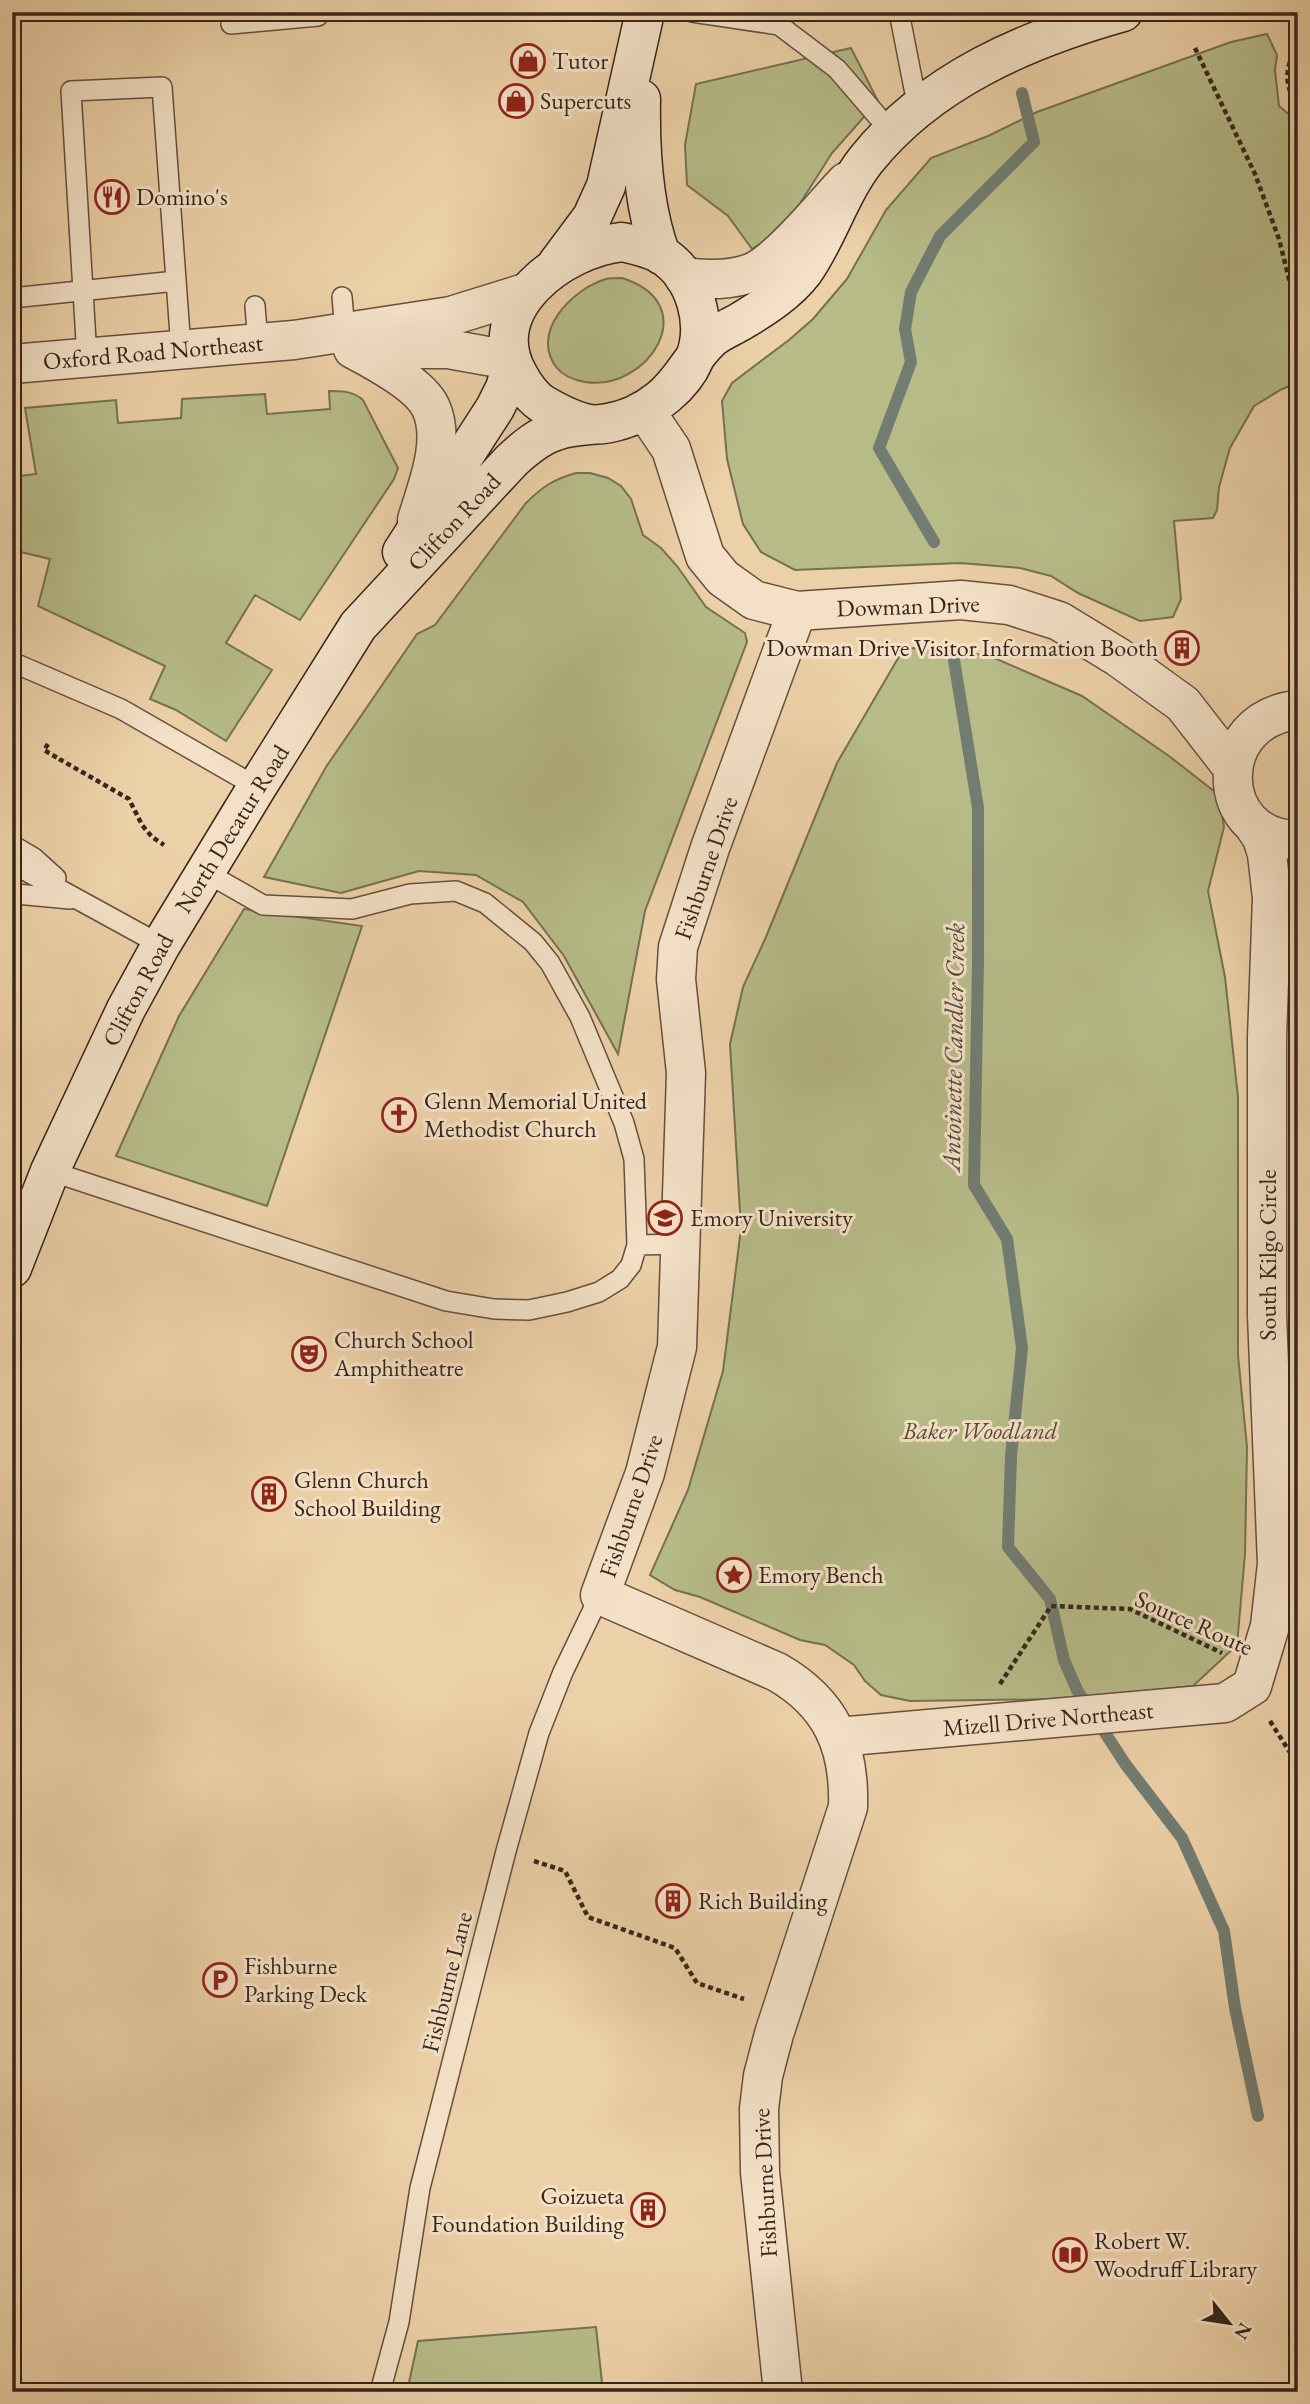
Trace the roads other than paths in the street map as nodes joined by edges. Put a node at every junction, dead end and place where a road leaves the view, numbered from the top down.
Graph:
1 (692, 12) edge
2 (899, 12) edge
3 (1123, 12) edge
4 (318, 16) dead end
5 (643, 20) edge
6 (231, 23) dead end
7 (905, 121) junction
8 (866, 161) junction
9 (555, 266) junction
10 (673, 266) junction
11 (176, 281) junction
12 (83, 292) junction
13 (528, 292) junction
14 (12, 298) edge
15 (346, 326) junction
16 (181, 349) junction
17 (88, 358) junction
18 (694, 359) junction
19 (511, 362) junction
20 (12, 364) edge
21 (639, 414) junction
22 (591, 424) junction
23 (413, 535) junction
24 (797, 611) junction
25 (358, 626) junction
26 (12, 662) edge
27 (1298, 710) edge
28 (1233, 767) junction
29 (257, 787) junction
30 (1252, 823) junction
31 (1298, 843) edge
32 (12, 845) edge
33 (26, 871) dead end
34 (205, 872) junction
35 (12, 892) edge
36 (1272, 898) junction
37 (80, 900) junction
38 (161, 945) junction
39 (50, 1171) junction
40 (680, 1244) junction
41 (637, 1245) junction
42 (12, 1268) edge
43 (600, 1595) junction
44 (1245, 1686) joint
45 (838, 1737) junction
46 (380, 2392) edge
47 (783, 2392) edge

1 - 7 lane
2 - 7 lane
3 - 7 street
4 - 6 lane
5 - 9 street
5 - 10 street
7 - 8 street
8 - 10 street
8 - 18 street
9 - 10 street
9 - 13 street
10 - 18 street
11 - 12 lane
11 - 12 lane
11 - 16 lane
12 - 14 lane
12 - 17 lane
13 - 15 street, Oxford Road Northeast
13 - 19 street
15 - 16 street, Oxford Road Northeast
15 - 19 street, Oxford Road Northeast
15 - 23 street
16 - 17 street, Oxford Road Northeast
17 - 20 street, Oxford Road Northeast
18 - 21 street, Clifton Road
19 - 22 street
19 - 23 street
21 - 22 street, Clifton Road
21 - 24 street, Dowman Drive
22 - 25 street, Clifton Road
23 - 25 street
24 - 28 street, Dowman Drive
24 - 40 street, Fishburne Drive
25 - 29 street
26 - 29 lane
27 - 28 street
28 - 30 street
29 - 34 street, North Decatur Road
30 - 31 street
30 - 36 street, South Kilgo Circle
31 - 36 street, South Kilgo Circle
32 - 37 lane
33 - 37 lane
34 - 38 street, Clifton Road
34 - 41 lane
35 - 37 lane
36 - 44 street, South Kilgo Circle
37 - 38 lane
38 - 39 street, Clifton Road
39 - 41 lane
39 - 42 street, Clifton Road
40 - 41 lane
40 - 43 street, Fishburne Drive
43 - 45 street, Fishburne Drive
43 - 46 lane, Fishburne Lane
44 - 45 street, Mizell Drive Northeast
45 - 47 street, Fishburne Drive

